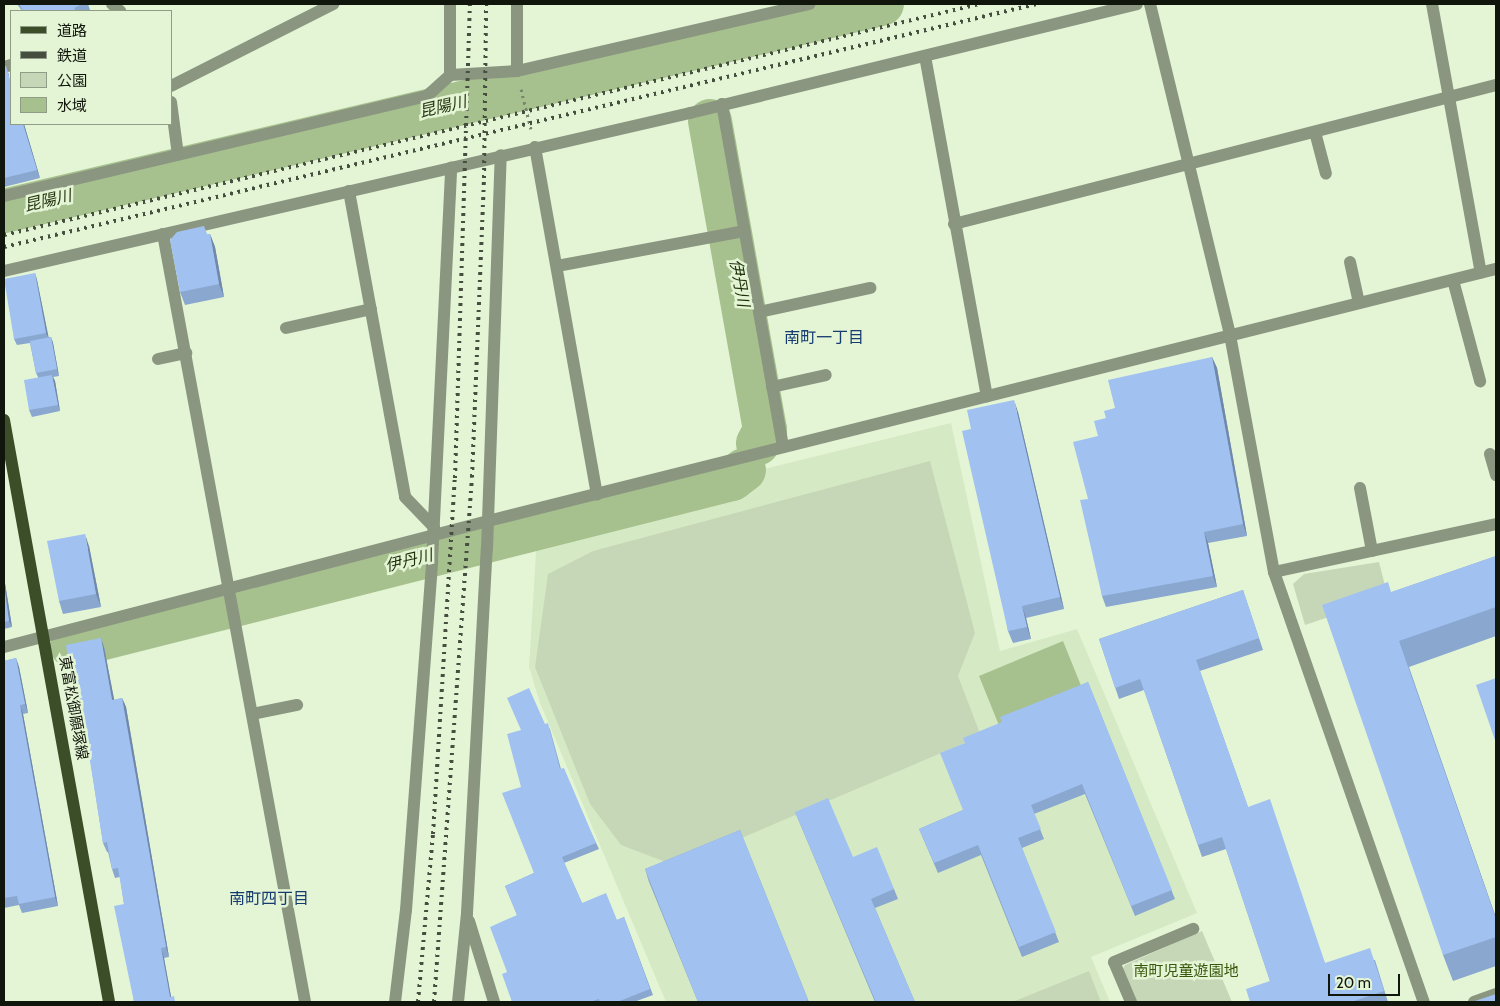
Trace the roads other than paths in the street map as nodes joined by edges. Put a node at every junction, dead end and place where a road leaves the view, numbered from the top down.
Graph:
1 (333, 4) edge
2 (450, 4) edge
3 (517, 4) edge
4 (809, 4) edge
5 (1137, 4) edge
6 (1150, 4) edge
7 (1432, 4) edge
8 (925, 56) junction
9 (517, 71) junction
10 (450, 75) junction
11 (172, 85) edge
12 (1496, 85) edge
13 (1451, 95) junction
14 (722, 104) junction
15 (172, 110) edge
16 (1315, 132) junction
17 (535, 147) junction
18 (178, 155) junction
19 (501, 155) junction
20 (1190, 162) junction
21 (451, 167) junction
22 (1326, 174) dead end
23 (349, 191) junction
24 (4, 196) edge
25 (954, 224) junction
26 (744, 231) junction
27 (163, 234) junction
28 (1350, 262) dead end
29 (557, 266) junction
30 (1496, 269) edge
31 (4, 271) edge
32 (1481, 273) junction
33 (1453, 280) junction
34 (870, 288) dead end
35 (1359, 303) junction
36 (371, 309) junction
37 (759, 312) junction
38 (286, 328) dead end
39 (1230, 335) junction
40 (186, 353) junction
41 (158, 359) dead end
42 (826, 375) dead end
43 (1480, 380) dead end
44 (772, 387) junction
45 (986, 396) junction
46 (4, 420) edge
47 (783, 447) junction
48 (1490, 454) dead end
49 (1496, 475) edge
50 (1360, 488) dead end
51 (597, 495) junction
52 (1496, 524) edge
53 (488, 527) junction
54 (433, 536) junction
55 (1372, 551) junction
56 (1274, 572) junction
57 (228, 592) junction
58 (43, 636) junction
59 (4, 647) edge
60 (297, 705) dead end
61 (252, 714) junction
62 (467, 914) junction
63 (1193, 929) dead end
64 (1496, 994) edge
65 (109, 1002) edge
66 (304, 1002) edge
67 (395, 1002) edge
68 (458, 1002) edge
69 (494, 1002) edge
70 (1131, 1002) edge
71 (1424, 1002) edge
72 (1474, 1002) edge

1 - 11 street
2 - 10 street
3 - 9 street
4 - 9 street
5 - 8 street
6 - 20 street
7 - 13 street
8 - 14 street
8 - 25 street
9 - 10 street
10 - 18 street
12 - 13 street
13 - 16 street
13 - 32 street
14 - 17 street
14 - 26 street
15 - 18 street
16 - 20 street
16 - 22 street
17 - 19 street
17 - 29 street
18 - 24 street
19 - 21 street
19 - 53 street
20 - 25 street
20 - 39 street
21 - 23 street
21 - 54 street
23 - 27 street
23 - 36 street
25 - 45 street
26 - 29 street
26 - 37 street
27 - 31 street
27 - 40 street
28 - 35 street
29 - 51 street
30 - 32 street
32 - 33 street
33 - 35 street
33 - 43 street
34 - 37 street
35 - 39 street
36 - 38 street
36 - 54 street
37 - 44 street
39 - 45 street
39 - 56 street
40 - 41 street
40 - 57 street
42 - 44 street
44 - 47 street
45 - 47 street
46 - 58 main road, 東富松御願塚線
47 - 51 street
48 - 49 street
50 - 55 street
51 - 53 street
52 - 55 street
53 - 54 street
53 - 62 street
54 - 57 street
54 - 67 street
55 - 56 street
56 - 71 street
57 - 58 street
57 - 61 street
58 - 59 street
58 - 65 main road, 東富松御願塚線
60 - 61 street
61 - 66 street
62 - 68 street
62 - 69 street
63 - 70 street
64 - 72 street

